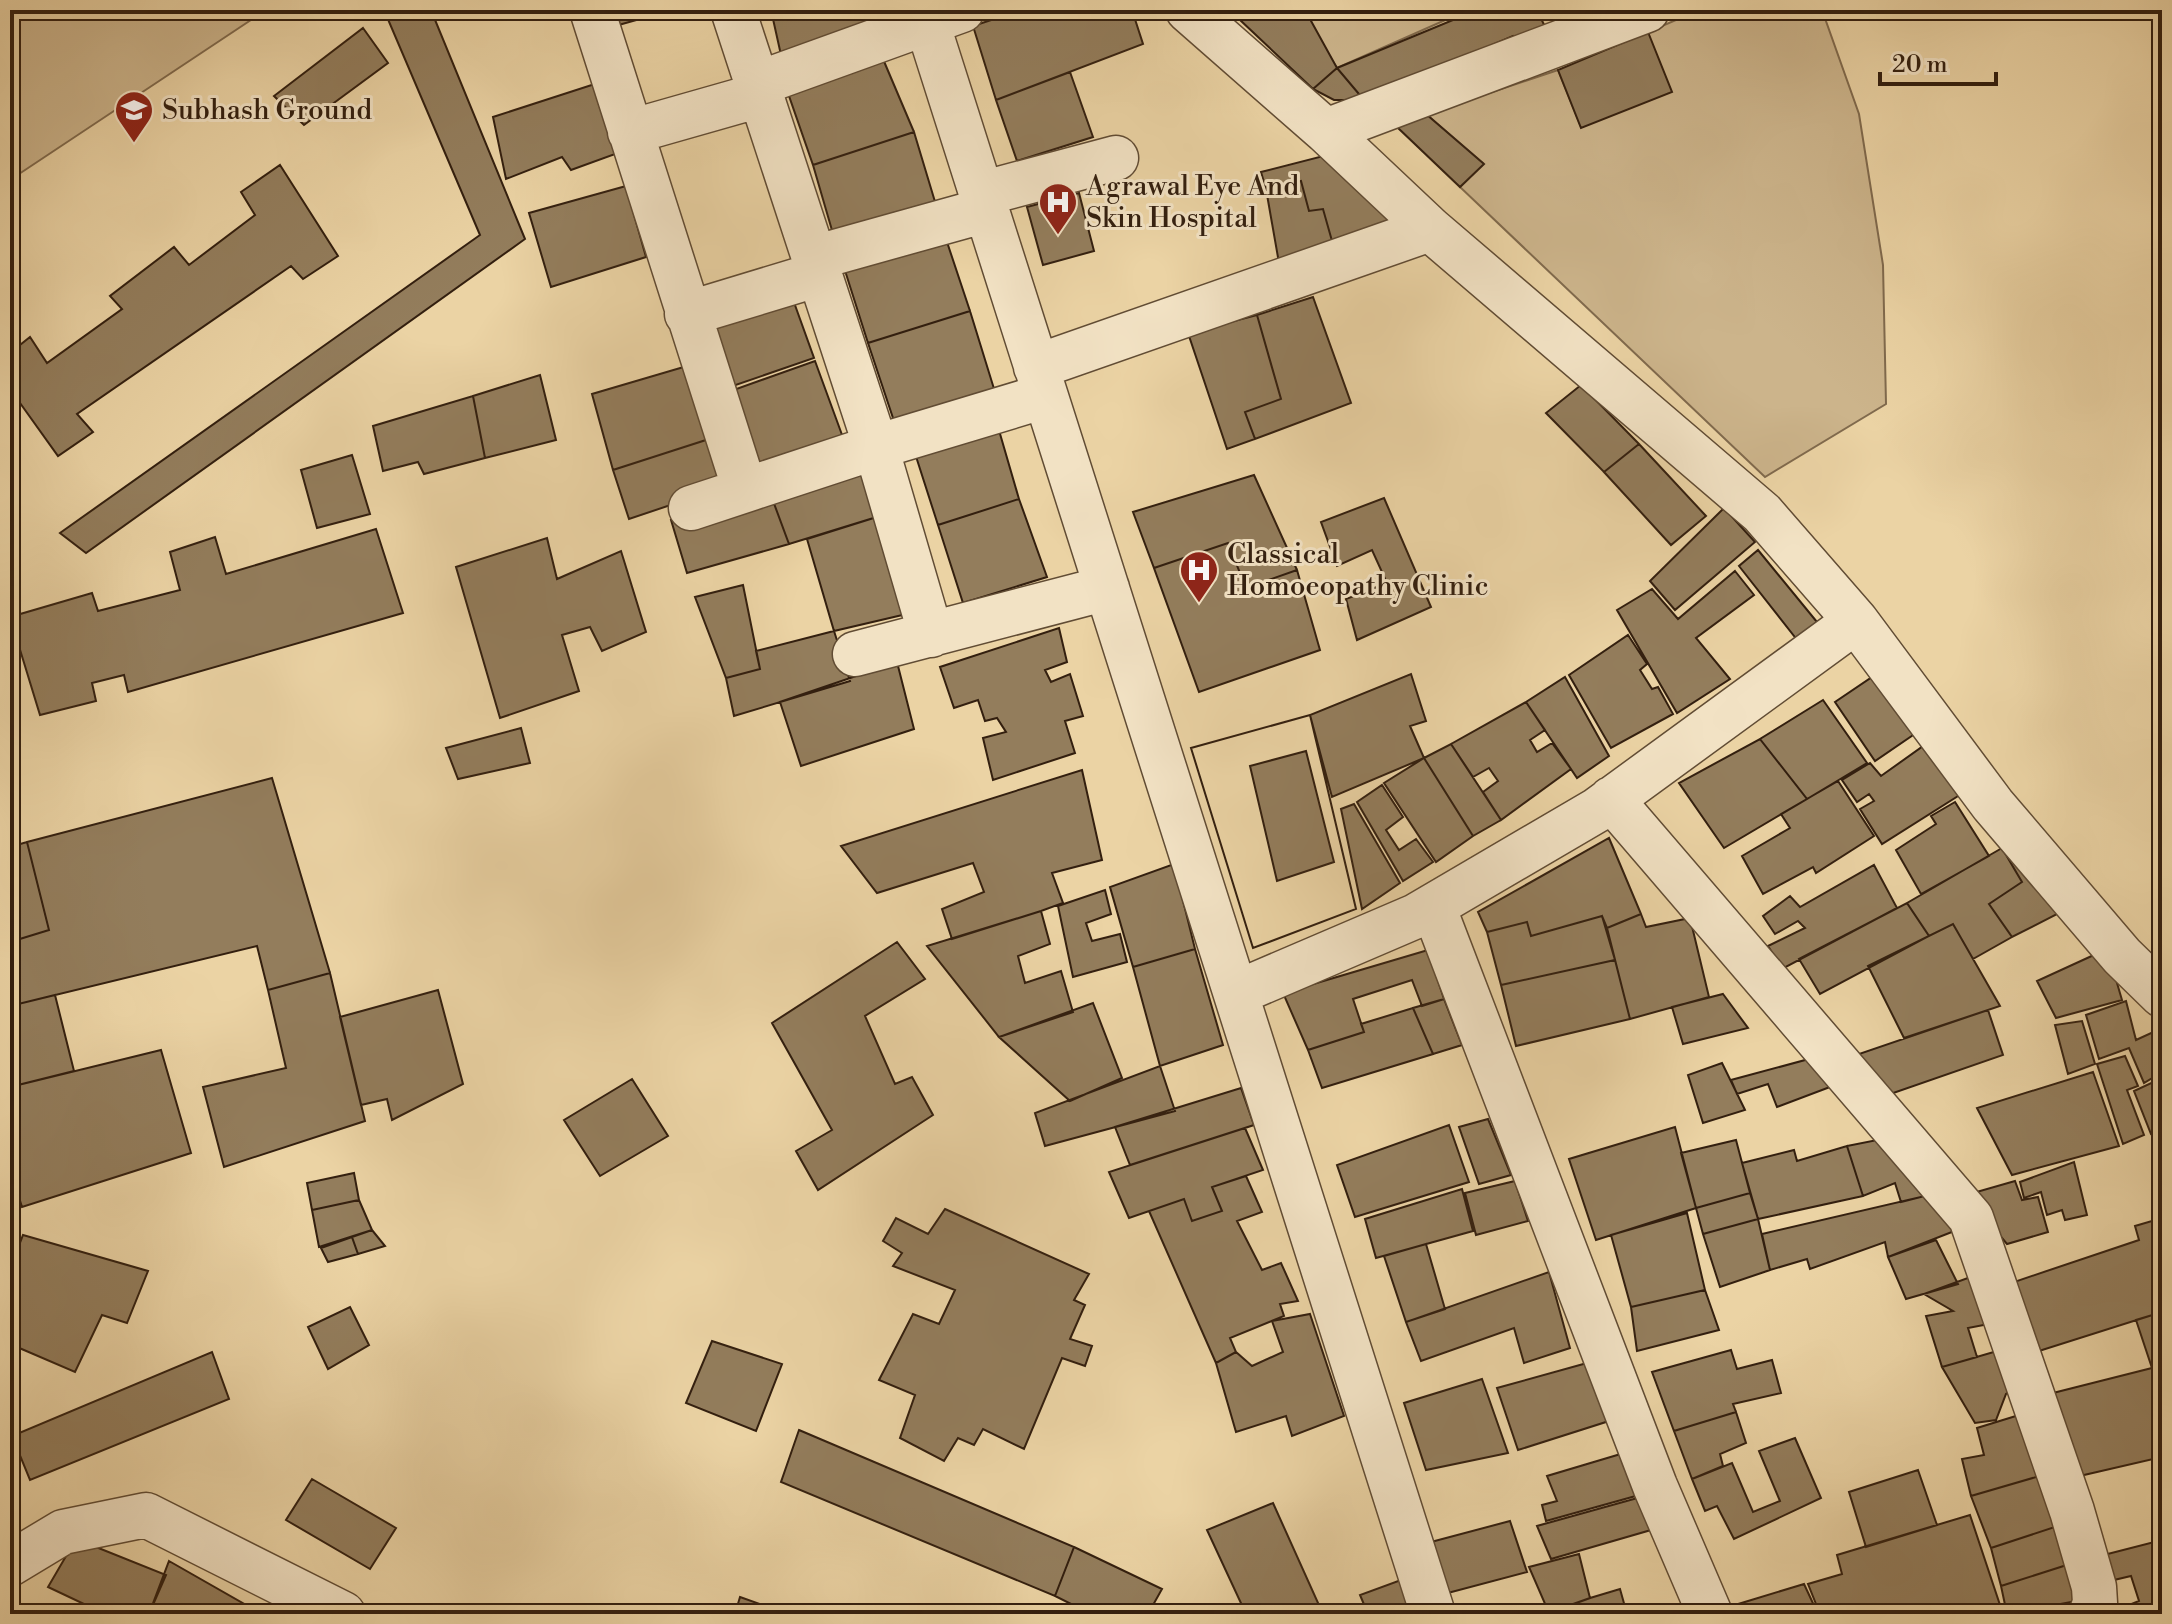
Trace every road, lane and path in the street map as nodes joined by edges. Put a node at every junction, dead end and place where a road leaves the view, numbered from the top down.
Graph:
1 (592, 10) edge
2 (733, 10) edge
3 (1188, 10) edge
4 (1647, 10) edge
5 (937, 14) edge
6 (758, 89) junction
7 (1326, 131) junction
8 (630, 132) junction
9 (1116, 158) dead end
10 (983, 202) junction
11 (1430, 229) junction
12 (817, 266) junction
13 (687, 314) junction
14 (1041, 382) junction
15 (876, 447) junction
16 (745, 490) junction
17 (691, 508) dead end
18 (1107, 588) junction
19 (1856, 621) junction
20 (931, 635) junction
21 (855, 654) dead end
22 (1611, 799) junction
23 (1433, 906) junction
24 (1236, 993) junction
25 (2162, 995) edge
26 (10, 1564) edge
27 (343, 1614) edge
28 (1433, 1614) edge
29 (1710, 1614) edge
30 (2091, 1614) edge

1 - 8 street
2 - 6 street
3 - 7 street
4 - 7 street
5 - 6 street
5 - 10 street
6 - 8 street
6 - 12 street
7 - 11 street
8 - 13 street
9 - 10 street
10 - 12 street
10 - 14 street
11 - 14 street
11 - 19 street
12 - 13 street
12 - 15 street
13 - 16 street
14 - 15 street
14 - 18 street
15 - 16 street
15 - 20 street
16 - 17 street
18 - 20 street
18 - 24 street
19 - 22 street
19 - 25 street
20 - 21 street
22 - 23 street
22 - 30 street
23 - 24 street
23 - 29 street
24 - 28 street
26 - 27 street

